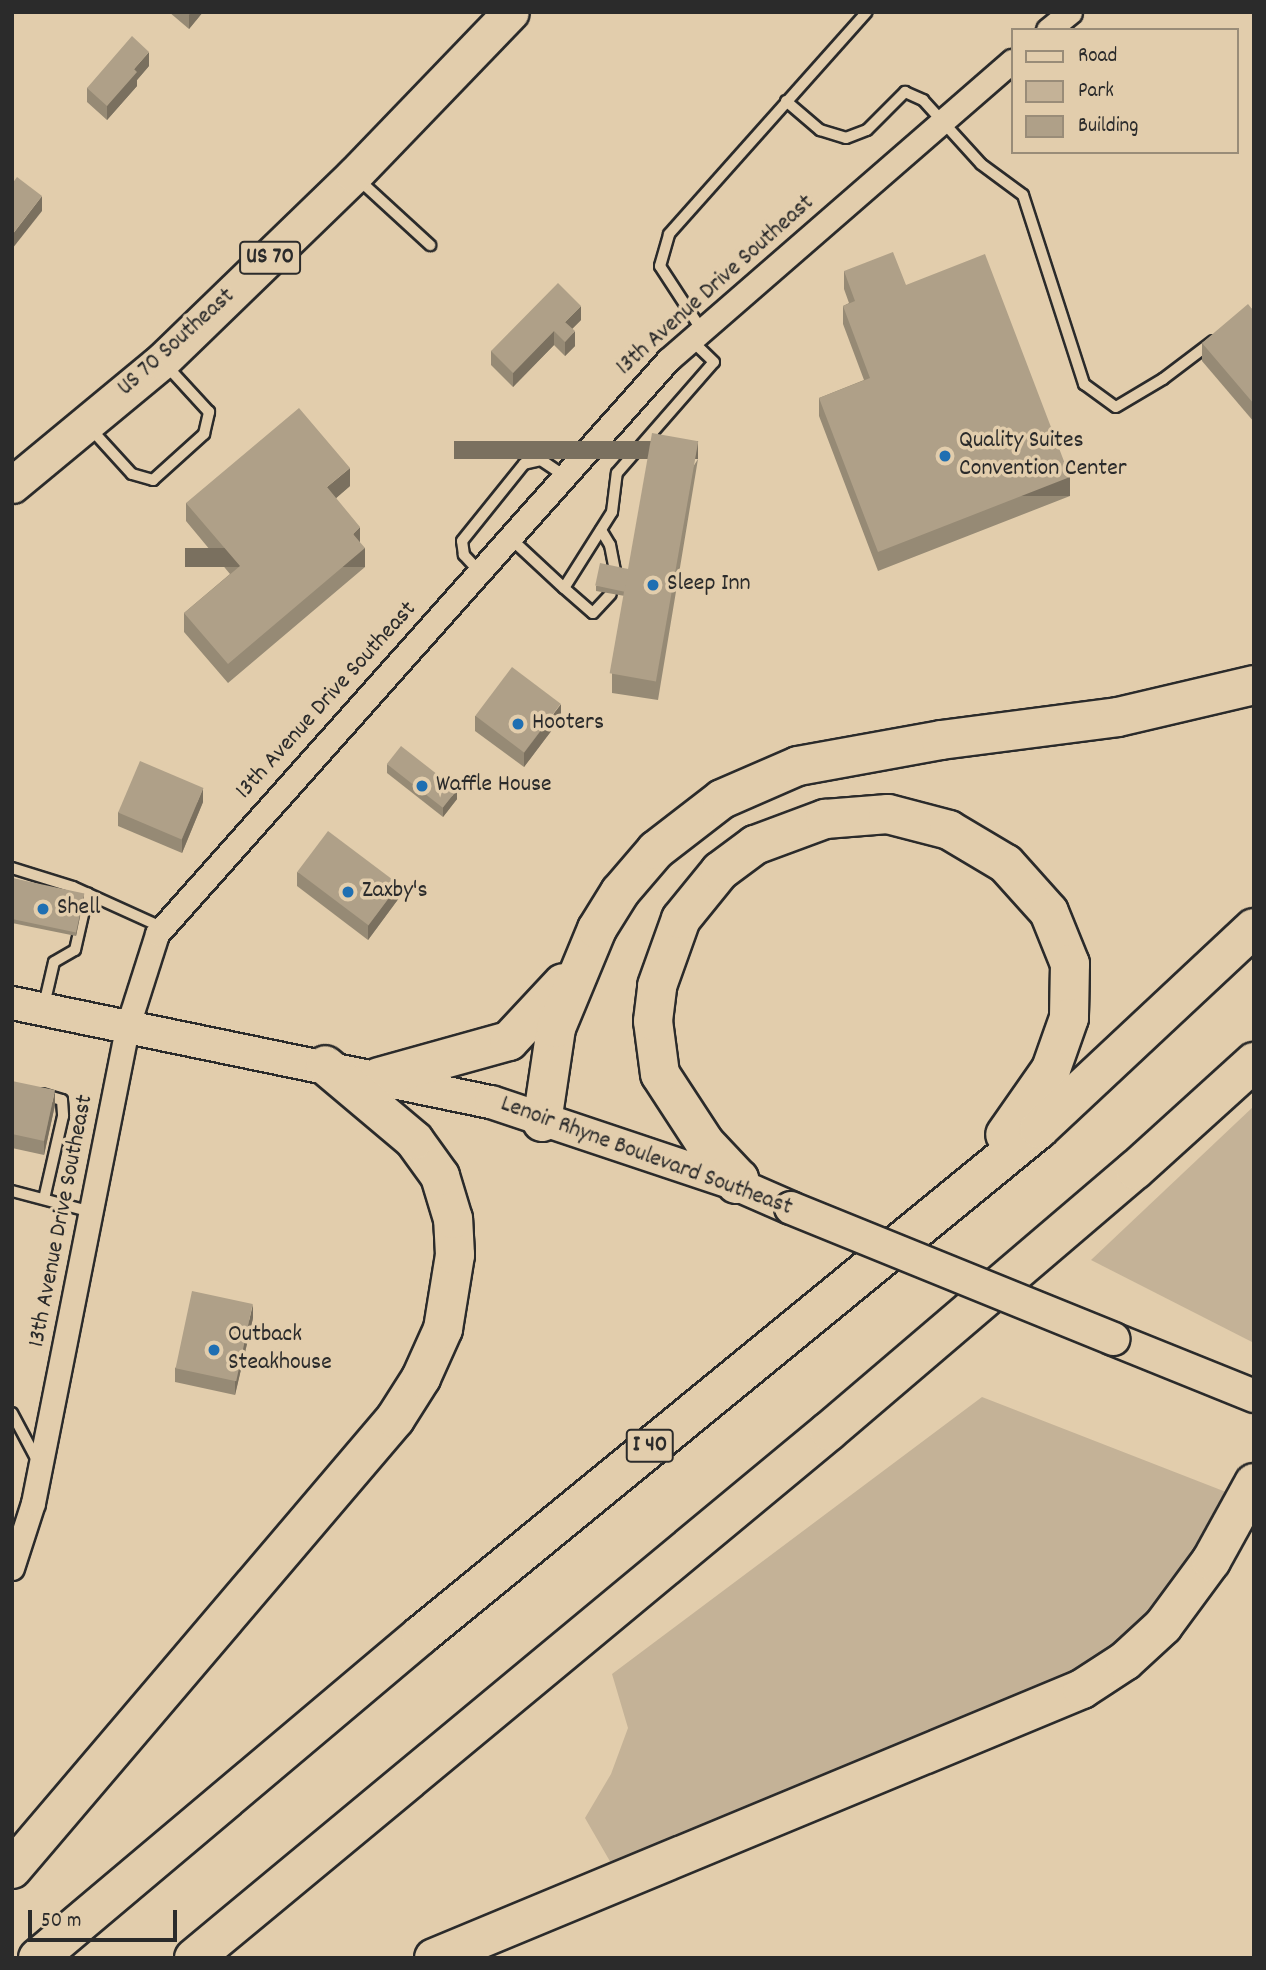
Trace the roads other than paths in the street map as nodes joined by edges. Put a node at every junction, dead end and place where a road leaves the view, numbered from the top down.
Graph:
1 (511, 12) edge
2 (866, 12) edge
3 (1070, 12) edge
4 (1050, 28) edge
5 (1010, 63) edge
6 (786, 101) junction
7 (944, 119) junction
8 (354, 175) junction
9 (430, 245) dead end
10 (1224, 332) edge
11 (696, 334) junction
12 (162, 361) junction
13 (86, 423) junction
14 (563, 475) junction
15 (13, 483) edge
16 (601, 530) junction
17 (508, 537) junction
18 (478, 570) junction
19 (615, 571) edge
20 (564, 589) junction
21 (611, 594) edge
22 (1254, 685) edge
23 (12, 868) edge
24 (88, 893) junction
25 (161, 927) junction
26 (1254, 928) edge
27 (586, 950) junction
28 (12, 1003) edge
29 (43, 1009) junction
30 (128, 1025) junction
31 (1254, 1062) edge
32 (325, 1065) junction
33 (379, 1077) junction
34 (25, 1090) edge
35 (541, 1122) junction
36 (736, 1184) junction
37 (12, 1191) edge
38 (44, 1199) junction
39 (92, 1212) junction
40 (925, 1224) junction
41 (1254, 1396) edge
42 (13, 1415) edge
43 (41, 1466) junction
44 (1250, 1493) edge
45 (12, 1568) edge
46 (12, 1869) edge
47 (38, 1958) edge
48 (194, 1958) edge
49 (434, 1958) edge

1 - 8 main road, US 70 Southeast / US 70
2 - 6 lane
3 - 4 street
5 - 7 street, 13th Avenue Drive Southeast
6 - 7 lane
6 - 11 lane
7 - 10 lane
7 - 11 street, 13th Avenue Drive Southeast
8 - 9 lane
8 - 12 main road, US 70 Southeast / US 70
11 - 14 street, 13th Avenue Drive Southeast
11 - 16 lane
12 - 13 main road, US 70 Southeast / US 70
12 - 13 lane
13 - 15 main road, US 70 Southeast / US 70
14 - 17 street, 13th Avenue Drive Southeast
14 - 18 lane
16 - 19 lane
16 - 20 lane
17 - 18 street, 13th Avenue Drive Southeast
17 - 20 lane
18 - 25 street, 13th Avenue Drive Southeast
20 - 21 lane
22 - 27 highway
23 - 24 lane
24 - 25 lane
24 - 29 lane
25 - 30 street, 13th Avenue Drive Southeast
26 - 40 highway, I 40
27 - 33 highway
27 - 35 highway
28 - 29 main road, Lenoir Rhyne Boulevard Southeast
29 - 30 main road, Lenoir Rhyne Boulevard Southeast
30 - 32 main road, Lenoir Rhyne Boulevard Southeast
30 - 39 street, 13th Avenue Drive Southeast
31 - 48 highway
32 - 33 main road, Lenoir Rhyne Boulevard Southeast
32 - 46 highway
33 - 35 main road, Lenoir Rhyne Boulevard Southeast
34 - 38 lane
35 - 36 main road, Lenoir Rhyne Boulevard Southeast
36 - 40 highway
36 - 41 main road, Lenoir Rhyne Boulevard Southeast, bridge
37 - 38 lane
38 - 39 lane
39 - 43 street, 13th Avenue Drive Southeast
40 - 47 highway, I 40
42 - 43 lane
43 - 45 street, 13th Avenue Drive Southeast
44 - 49 highway

